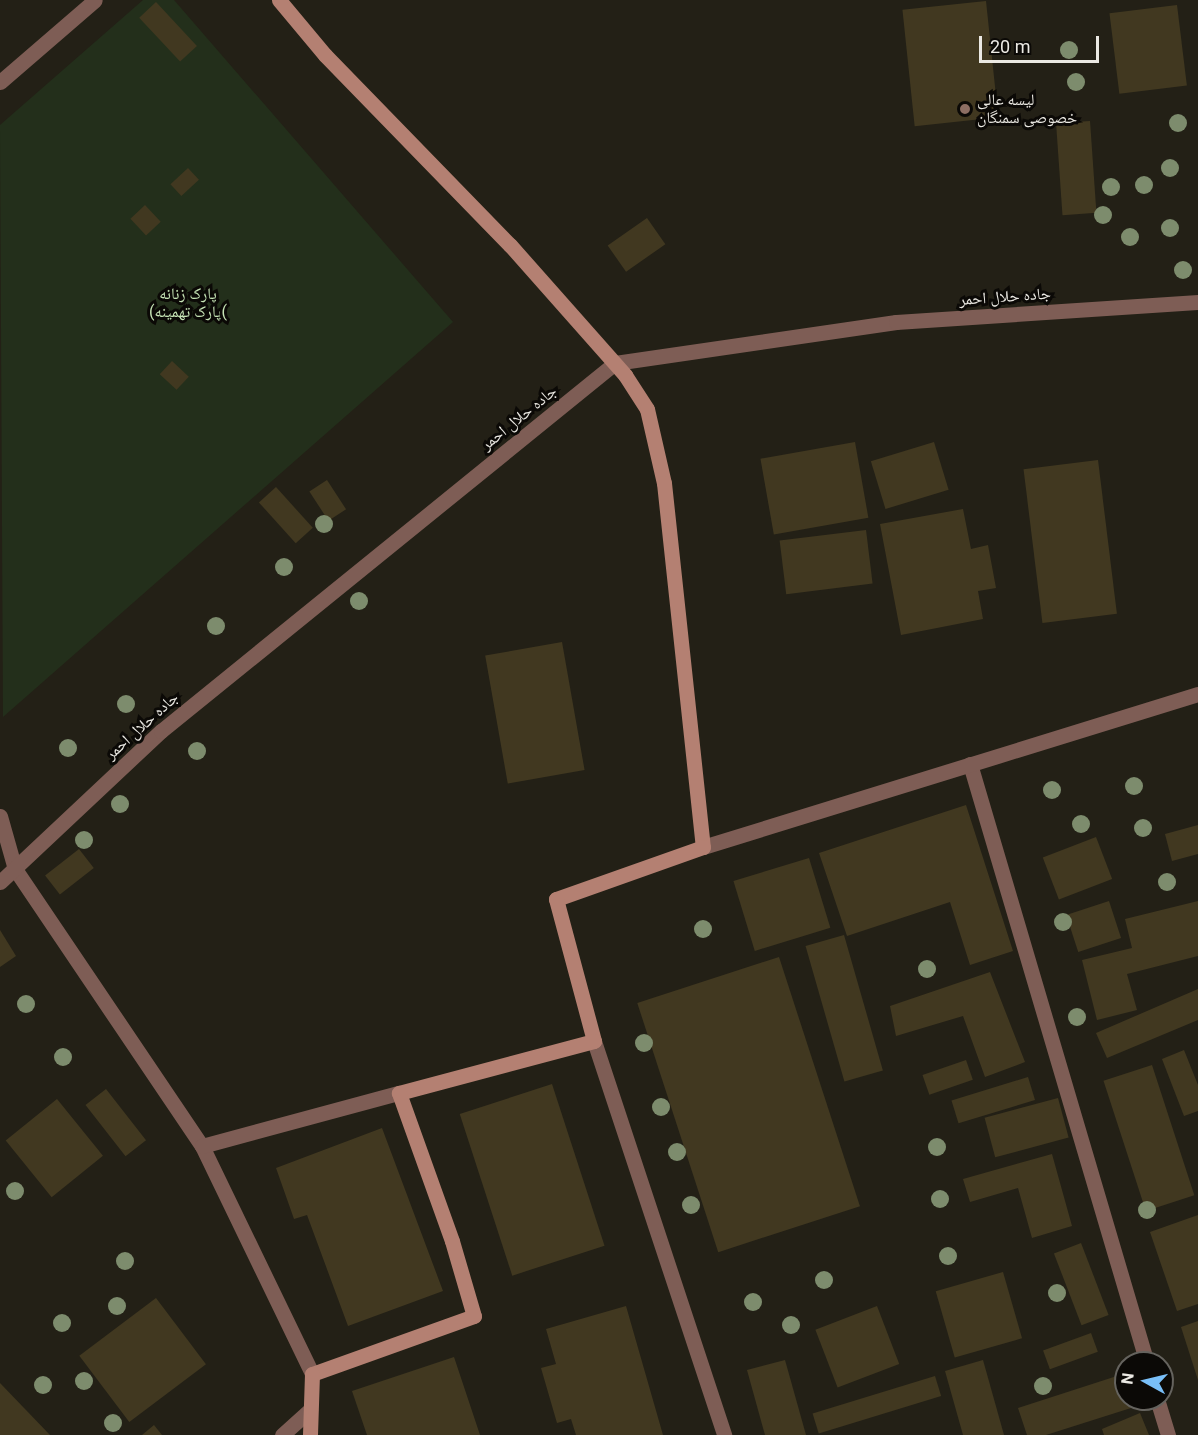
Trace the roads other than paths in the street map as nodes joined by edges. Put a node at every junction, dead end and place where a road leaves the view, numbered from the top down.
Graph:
1 (95, 0) edge
2 (279, 0) edge
3 (0, 82) edge
4 (1198, 302) edge
5 (615, 363) junction
6 (1198, 694) edge
7 (970, 764) junction
8 (0, 816) edge
9 (703, 846) junction
10 (15, 869) junction
11 (0, 882) edge
12 (594, 1041) junction
13 (399, 1093) junction
14 (202, 1146) junction
15 (1143, 1351) edge
16 (312, 1374) junction
17 (310, 1410) junction
18 (1161, 1411) edge
19 (282, 1435) edge
20 (310, 1435) edge
21 (724, 1435) edge
22 (1168, 1435) edge

1 - 3 street
2 - 5 street
4 - 5 street, جاده حلال احمر
5 - 9 street
5 - 10 street, جاده حلال احمر
6 - 7 street
7 - 9 street
7 - 15 street
8 - 10 street
9 - 12 street
10 - 11 street, جاده حلال احمر
10 - 14 street
12 - 13 street
12 - 21 street
13 - 14 street
13 - 16 street
14 - 16 street
16 - 17 street
17 - 19 street
17 - 20 street
18 - 22 street

